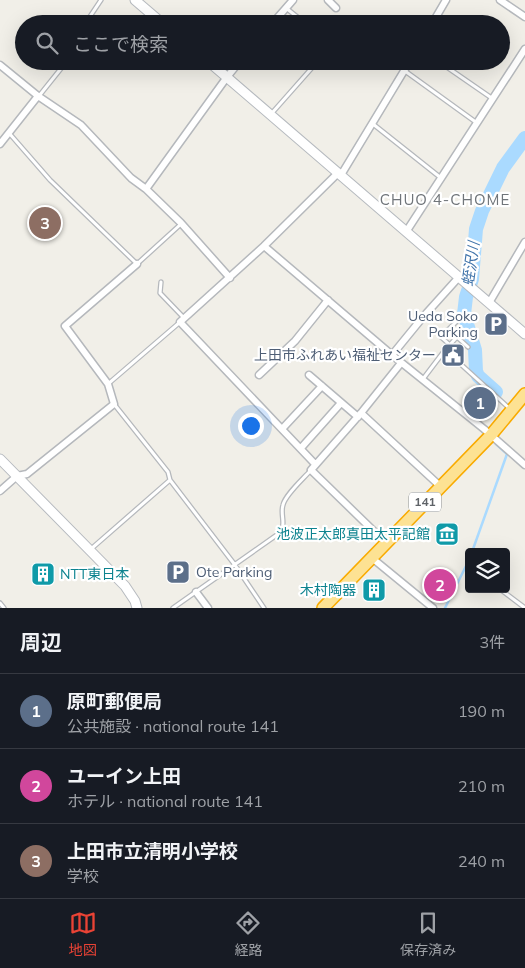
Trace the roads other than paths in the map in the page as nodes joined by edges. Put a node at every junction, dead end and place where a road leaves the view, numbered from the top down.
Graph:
1 (101, 0) edge
2 (135, 0) edge
3 (328, 0) edge
4 (446, 0) edge
5 (500, 0) edge
6 (287, 3) edge
7 (511, 3) edge
8 (336, 8) dead end
9 (91, 15) edge
10 (152, 15) edge
11 (278, 15) edge
12 (298, 15) edge
13 (437, 15) edge
14 (525, 16) edge
15 (525, 49) edge
16 (0, 65) edge
17 (60, 70) edge
18 (219, 70) edge
19 (233, 70) edge
20 (310, 70) edge
21 (451, 70) edge
22 (404, 71) joint
23 (227, 77) junction
24 (38, 96) junction
25 (493, 99) junction
26 (271, 115) junction
27 (372, 124) junction
28 (477, 124) junction
29 (9, 133) junction
30 (0, 144) edge
31 (339, 174) junction
32 (442, 179) junction
33 (146, 189) junction
34 (181, 223) junction
35 (406, 232) junction
36 (525, 242) edge
37 (264, 246) junction
38 (137, 264) junction
39 (230, 278) junction
40 (160, 282) dead end
41 (465, 282) junction
42 (328, 300) junction
43 (489, 303) junction
44 (460, 318) dead end
45 (182, 320) junction
46 (525, 334) edge
47 (450, 345) junction
48 (468, 346) dead end
49 (445, 350) junction
50 (392, 355) junction
51 (402, 363) junction
52 (259, 375) dead end
53 (309, 375) dead end
54 (423, 379) junction
55 (108, 384) junction
56 (322, 386) junction
57 (525, 394) edge
58 (341, 403) junction
59 (114, 404) junction
60 (512, 410) junction
61 (359, 415) junction
62 (282, 428) junction
63 (494, 438) junction
64 (301, 448) junction
65 (0, 459) edge
66 (315, 464) junction
67 (525, 465) edge
68 (310, 470) junction
69 (17, 476) junction
70 (170, 480) junction
71 (440, 486) junction
72 (0, 491) edge
73 (386, 542) junction
74 (90, 550) junction
75 (372, 558) junction
76 (236, 565) junction
77 (196, 592) junction
78 (505, 593) edge
79 (0, 604) edge
80 (4, 608) edge
81 (137, 608) edge
82 (173, 608) edge
83 (208, 608) edge
84 (264, 608) edge
85 (323, 608) edge
86 (433, 608) edge
87 (525, 608) edge

1 - 9 lane
2 - 10 street
3 - 8 street
4 - 13 street
5 - 7 street
6 - 11 street
6 - 12 lane
7 - 14 street
15 - 25 street
16 - 24 street
17 - 24 lane
18 - 23 street
19 - 23 street
20 - 26 lane
21 - 25 lane
22 - 27 street
22 - 28 lane
23 - 26 street
23 - 33 street
24 - 29 street
24 - 33 street
25 - 28 street
26 - 31 street
27 - 31 street
27 - 32 lane
28 - 32 street
29 - 30 street
29 - 38 lane
31 - 35 street
31 - 37 street
32 - 35 street
33 - 34 street
34 - 38 lane
34 - 39 street
35 - 41 street
36 - 43 street
37 - 39 street
37 - 42 street
38 - 55 street
39 - 45 street
40 - 45 lane
41 - 43 street
41 - 50 street
42 - 50 street
42 - 52 street
43 - 46 street
44 - 47 lane
45 - 55 lane
45 - 62 street
47 - 48 lane
47 - 49 lane
49 - 54 lane
49 - 60 lane
50 - 51 street
51 - 54 street
51 - 61 street
53 - 56 street
54 - 63 street
55 - 59 street
56 - 58 street
56 - 62 street
57 - 60 highway, 141
58 - 61 street
58 - 64 street
59 - 69 street
59 - 70 lane
60 - 63 highway, 141
61 - 66 street
61 - 71 street
62 - 64 street
63 - 67 street
63 - 71 highway, 141
64 - 66 street
65 - 69 street
66 - 68 street
68 - 73 street
68 - 76 lane
69 - 72 street
69 - 74 street
70 - 74 lane
70 - 76 lane
71 - 73 highway, 141
73 - 75 highway, 141
74 - 81 street
75 - 85 highway, 141
75 - 86 street
76 - 77 lane
76 - 84 lane
77 - 82 lane
77 - 83 street
78 - 87 lane
79 - 80 lane

